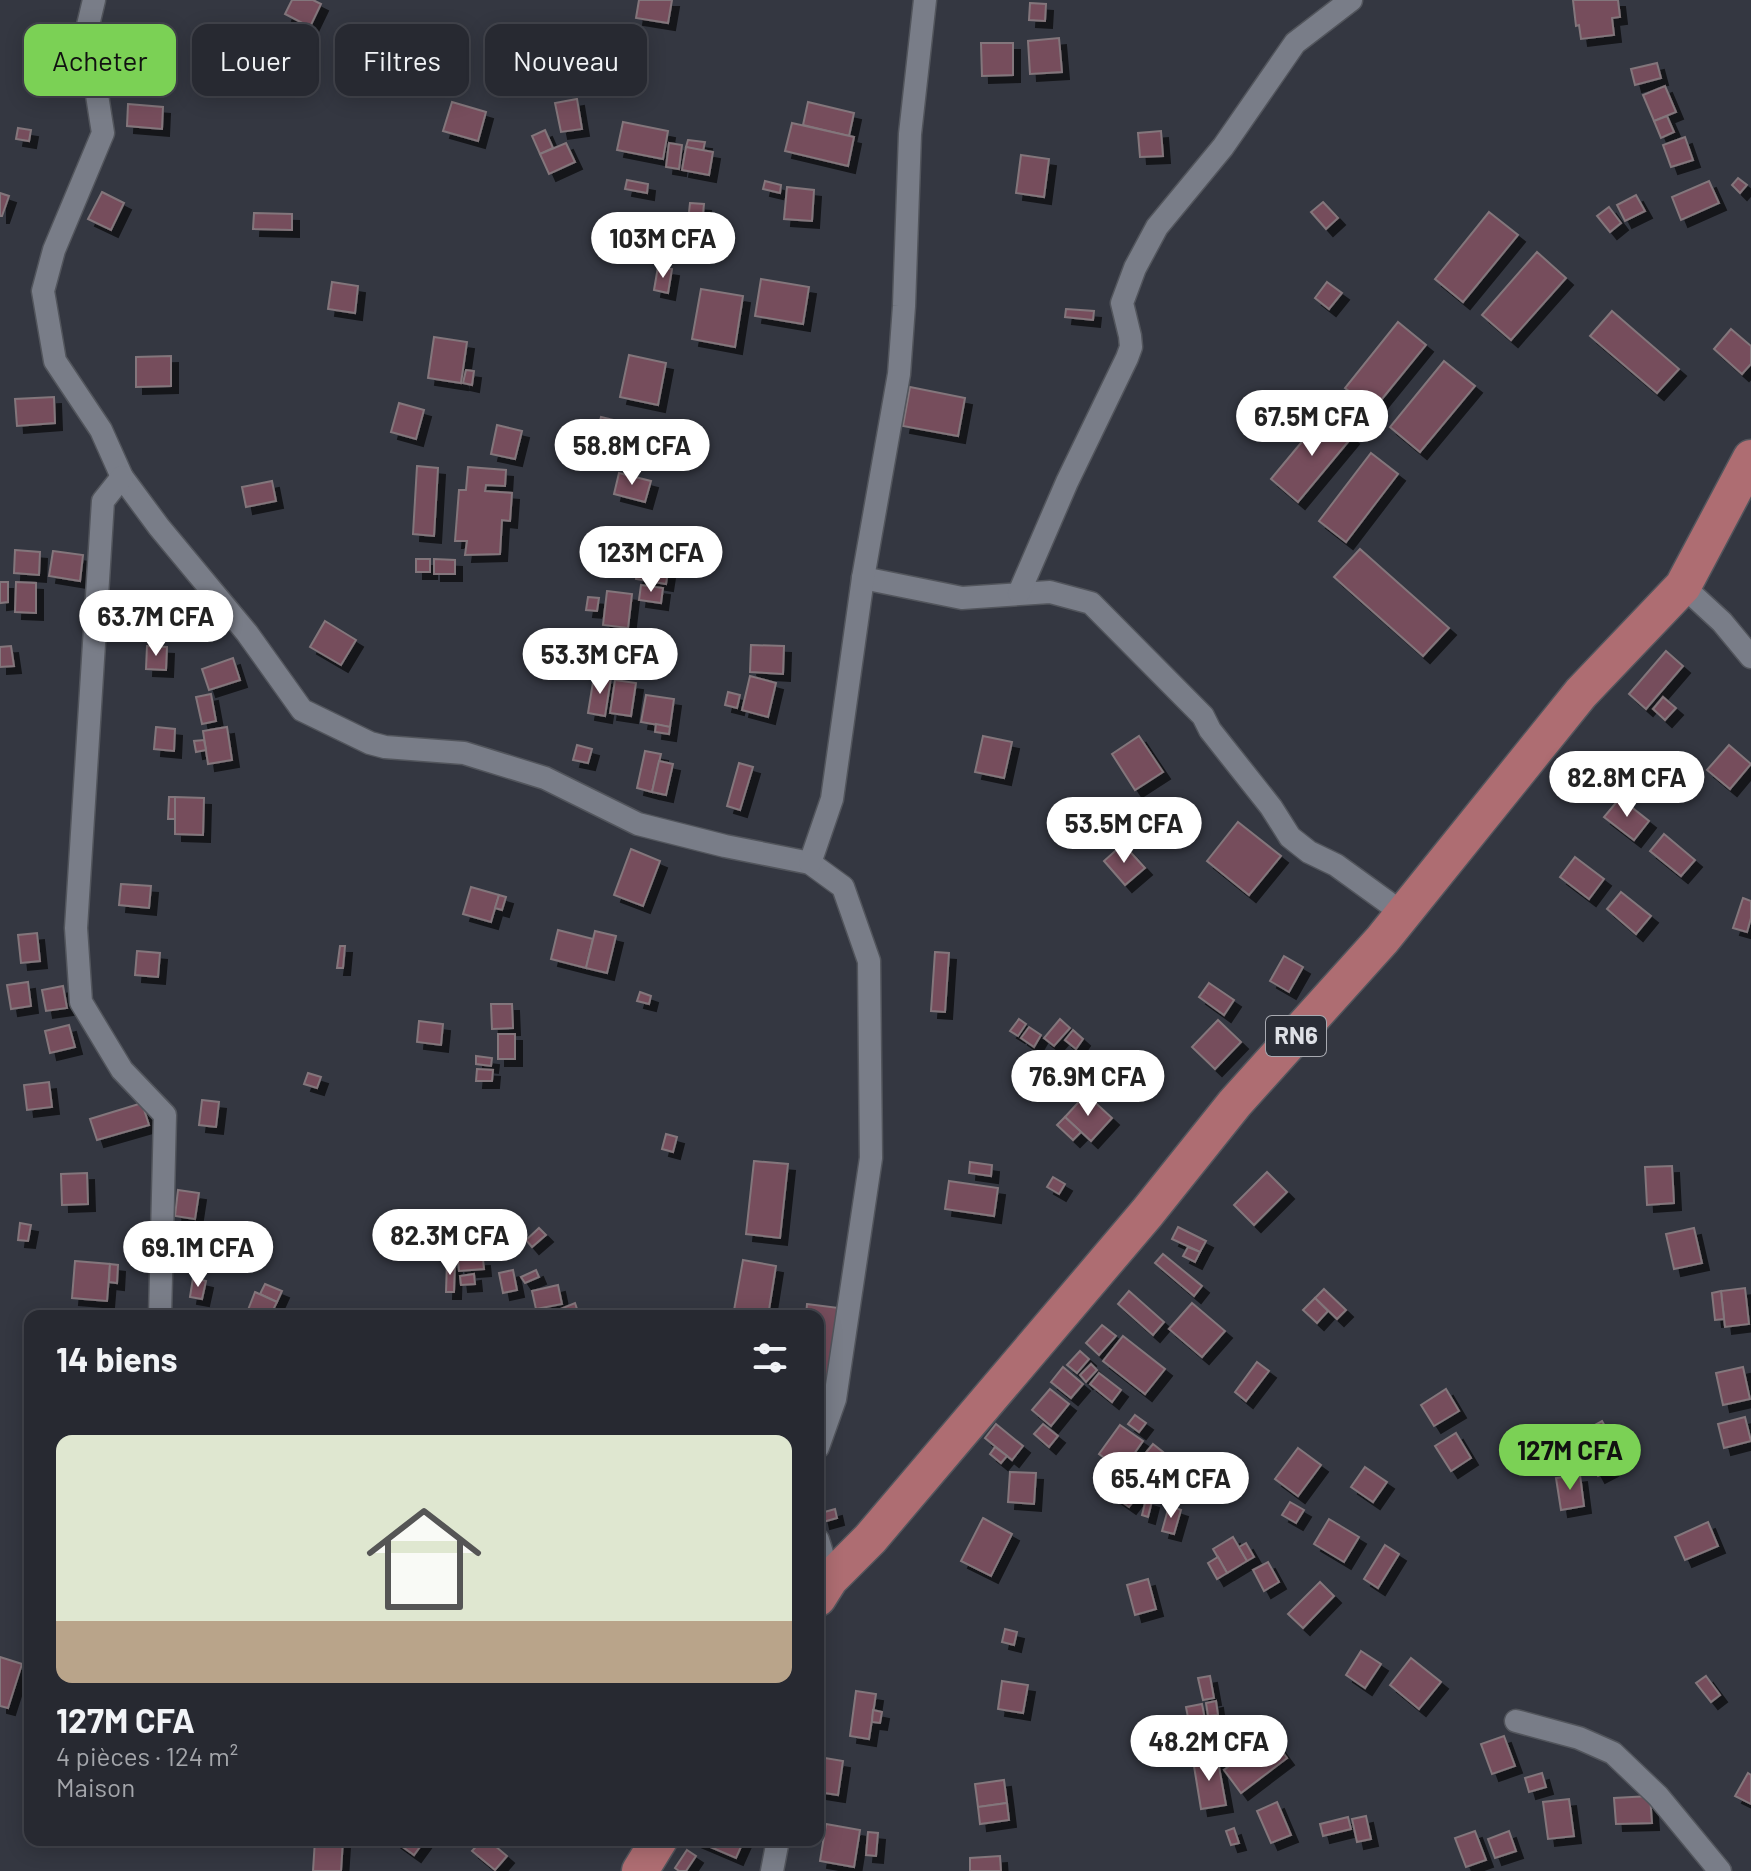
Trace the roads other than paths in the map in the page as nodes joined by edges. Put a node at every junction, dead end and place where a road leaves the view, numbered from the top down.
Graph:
1 (94, 0) edge
2 (925, 0) edge
3 (1351, 0) edge
4 (1751, 458) edge
5 (122, 477) junction
6 (863, 578) junction
7 (1683, 586) junction
8 (1019, 593) junction
9 (1751, 657) edge
10 (810, 863) junction
11 (1401, 912) junction
12 (160, 1310) edge
13 (824, 1430) edge
14 (824, 1588) edge
15 (1516, 1721) dead end
16 (655, 1846) edge
17 (777, 1846) edge
18 (640, 1871) edge
19 (772, 1871) edge
20 (1720, 1871) edge

1 - 5 street
2 - 6 street
3 - 8 street
4 - 7 highway, RN6
5 - 10 street
5 - 12 street
6 - 8 street
6 - 10 street
7 - 9 street
7 - 11 highway, RN6
8 - 11 street
10 - 13 street
11 - 14 highway, RN6
15 - 20 street
16 - 18 highway
17 - 19 street

